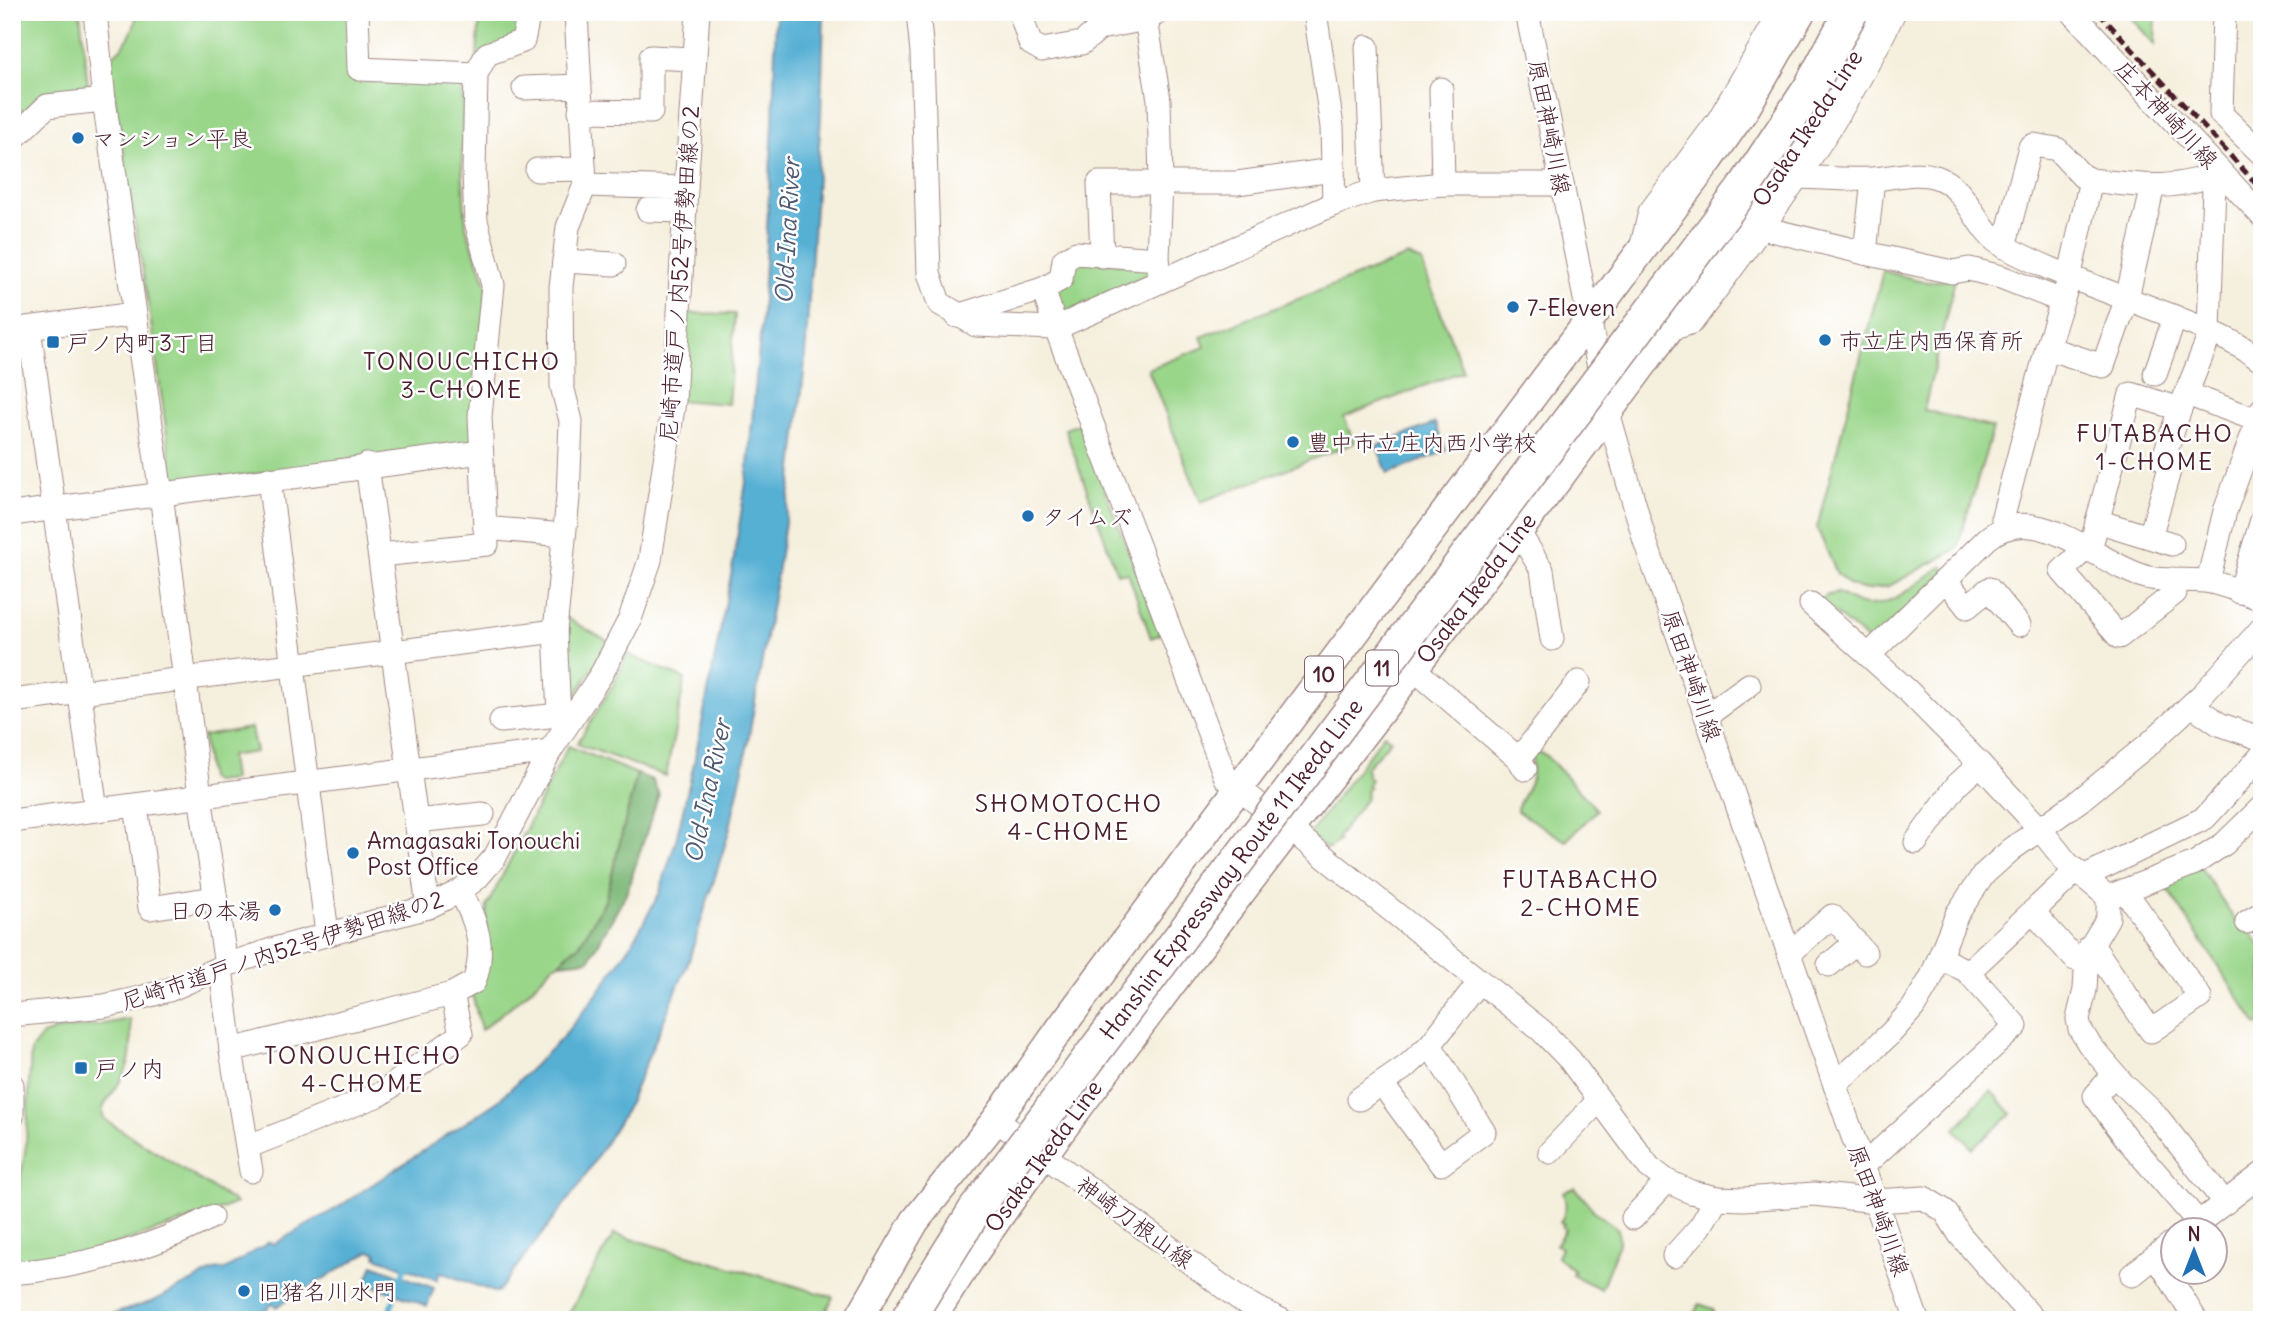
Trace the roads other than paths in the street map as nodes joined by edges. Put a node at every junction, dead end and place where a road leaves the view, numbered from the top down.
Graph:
1 (95, 12) edge
2 (356, 12) edge
3 (529, 12) edge
4 (576, 12) edge
5 (698, 12) edge
6 (918, 12) edge
7 (1020, 12) edge
8 (1315, 12) edge
9 (1527, 12) edge
10 (1827, 12) edge
11 (1852, 12) edge
12 (1877, 12) edge
13 (1894, 12) edge
14 (2072, 12) edge
15 (2224, 12) edge
16 (1153, 16) edge
17 (1791, 18) edge
18 (1367, 47) dead end
19 (693, 59) junction
20 (476, 74) junction
21 (579, 86) junction
22 (524, 88) dead end
23 (1441, 89) dead end
24 (104, 100) junction
25 (580, 111) junction
26 (651, 112) junction
27 (690, 112) junction
28 (12, 140) edge
29 (2262, 153) edge
30 (537, 170) dead end
31 (1334, 170) junction
32 (2219, 170) junction
33 (584, 177) junction
34 (1798, 177) junction
35 (1873, 178) junction
36 (2091, 180) junction
37 (1161, 182) junction
38 (1443, 184) junction
39 (1562, 184) junction
40 (2153, 186) junction
41 (1373, 191) junction
42 (685, 200) junction
43 (1334, 204) junction
44 (648, 210) dead end
45 (2262, 216) edge
46 (1763, 228) junction
47 (1997, 242) junction
48 (1865, 253) junction
49 (1102, 256) junction
50 (564, 261) junction
51 (614, 264) dead end
52 (1160, 269) junction
53 (1952, 272) junction
54 (2069, 276) junction
55 (1043, 289) junction
56 (2127, 298) junction
57 (2062, 301) junction
58 (135, 314) junction
59 (957, 316) junction
60 (2175, 317) junction
61 (1589, 320) junction
62 (1056, 328) junction
63 (21, 329) edge
64 (1667, 331) junction
65 (2210, 331) junction
66 (2047, 348) junction
67 (2262, 361) edge
68 (2155, 374) dead end
69 (2183, 401) junction
70 (1608, 412) junction
71 (2259, 415) edge
72 (481, 452) junction
73 (368, 465) junction
74 (269, 479) junction
75 (161, 494) junction
76 (54, 508) junction
77 (12, 514) edge
78 (2262, 520) edge
79 (2097, 521) junction
80 (485, 528) junction
81 (2003, 529) junction
82 (1518, 531) junction
83 (564, 535) junction
84 (2086, 549) junction
85 (380, 555) junction
86 (2173, 579) junction
87 (1945, 580) junction
88 (2208, 581) junction
89 (2251, 596) edge
90 (1811, 604) dead end
91 (2019, 625) dead end
92 (2262, 628) edge
93 (555, 631) junction
94 (1552, 639) dead end
95 (393, 652) junction
96 (1870, 655) junction
97 (292, 665) junction
98 (1414, 669) junction
99 (184, 679) junction
100 (1579, 682) dead end
101 (1749, 685) dead end
102 (80, 692) junction
103 (12, 701) edge
104 (2192, 705) junction
105 (1706, 716) junction
106 (564, 719) junction
107 (501, 721) dead end
108 (2262, 739) edge
109 (550, 751) junction
110 (2262, 755) edge
111 (1980, 764) junction
112 (409, 769) junction
113 (307, 783) junction
114 (1238, 789) junction
115 (200, 796) junction
116 (135, 805) junction
117 (96, 810) junction
118 (483, 814) dead end
119 (2258, 820) edge
120 (12, 821) edge
121 (416, 821) junction
122 (1288, 829) junction
123 (2040, 829) junction
124 (1916, 842) dead end
125 (2080, 874) junction
126 (460, 891) junction
127 (2116, 894) junction
128 (215, 898) junction
129 (428, 907) junction
130 (2033, 912) junction
131 (327, 933) junction
132 (2082, 953) junction
133 (1789, 954) junction
134 (1940, 958) junction
135 (1829, 965) dead end
136 (224, 966) junction
137 (1968, 972) junction
138 (1480, 981) junction
139 (452, 994) junction
140 (12, 1015) edge
141 (1430, 1045) junction
142 (231, 1050) junction
143 (2114, 1074) junction
144 (1382, 1084) junction
145 (1835, 1084) junction
146 (12, 1085) edge
147 (1359, 1099) dead end
148 (1599, 1100) junction
149 (12, 1117) edge
150 (996, 1119) junction
151 (247, 1147) junction
152 (1550, 1152) dead end
153 (1043, 1154) junction
154 (1862, 1167) junction
155 (251, 1171) dead end
156 (2262, 1174) edge
157 (1667, 1181) junction
158 (1717, 1198) junction
159 (1876, 1201) junction
160 (2225, 1203) junction
161 (2186, 1216) edge
162 (2207, 1216) edge
163 (211, 1217) dead end
164 (1633, 1218) dead end
165 (2158, 1255) edge
166 (1674, 1256) dead end
167 (12, 1273) edge
168 (2132, 1275) dead end
169 (2180, 1286) edge
170 (1241, 1300) junction
171 (858, 1320) edge
172 (884, 1320) edge
173 (906, 1320) edge
174 (931, 1320) edge
175 (1258, 1320) edge
176 (1281, 1320) edge
177 (1917, 1320) edge
178 (2035, 1320) edge
179 (2196, 1320) edge

1 - 24 street
2 - 20 street
3 - 20 street
4 - 21 street
5 - 19 street, 尼崎市道戸ノ内52号伊勢田線の2
6 - 59 street
7 - 16 street
8 - 31 street
9 - 39 street, 原田神崎川線
10 - 172 highway, Hanshin Expressway Route 11 Ikeda Line / 11
11 - 173 highway, Hanshin Expressway Route 11 Ikeda Line / 11, bridge
12 - 64 main road, Osaka Ikeda Line
13 - 34 street
14 - 32 street, 庄本神崎川線
15 - 29 street
16 - 37 street
17 - 61 main road, 10
18 - 41 street
19 - 26 street
19 - 27 street, 尼崎市道戸ノ内52号伊勢田線の2
20 - 72 street
21 - 22 street
21 - 25 street
23 - 38 street
24 - 28 street
24 - 58 street
25 - 26 street
25 - 33 street
26 - 27 street
27 - 42 street, 尼崎市道戸ノ内52号伊勢田線の2
30 - 33 street
31 - 37 street
31 - 43 street
32 - 40 street
32 - 45 street, 庄本神崎川線
32 - 65 street
33 - 42 street
33 - 50 street
34 - 35 street
34 - 46 street
35 - 47 street
35 - 48 street
36 - 40 street
36 - 47 street
36 - 54 street
37 - 49 street
37 - 52 street
38 - 39 street
38 - 41 street
39 - 61 street, 原田神崎川線
40 - 56 street
41 - 43 street
42 - 44 street
42 - 106 street, 尼崎市道戸ノ内52号伊勢田線の2
43 - 52 street
46 - 48 street
46 - 64 street
47 - 53 street
47 - 54 street
48 - 53 street
49 - 52 street
49 - 55 street
50 - 51 street
50 - 83 street
52 - 62 street
53 - 57 street
54 - 56 street
54 - 57 street
55 - 59 street
55 - 62 street
56 - 60 street
56 - 66 street
57 - 66 street
58 - 63 street
58 - 75 street
59 - 62 street
60 - 65 street
60 - 68 street
61 - 70 street, 原田神崎川線
61 - 114 main road, 10
62 - 114 street
63 - 76 street
64 - 70 main road, Osaka Ikeda Line
65 - 67 street
65 - 69 street
66 - 81 street
69 - 71 street
69 - 79 street
69 - 79 street
70 - 82 main road, Osaka Ikeda Line
70 - 105 street, 原田神崎川線
71 - 88 street
72 - 73 street
72 - 80 street
73 - 74 street
73 - 85 street
74 - 75 street
74 - 97 street
75 - 76 street
75 - 99 street
76 - 77 street
76 - 102 street
78 - 89 street
79 - 84 street
80 - 83 street
80 - 85 street
81 - 84 street
81 - 87 street
82 - 94 street
82 - 98 main road, Osaka Ikeda Line
83 - 93 street
84 - 86 street
84 - 86 street
85 - 95 street
86 - 88 street
87 - 91 street
87 - 96 street
88 - 89 street
90 - 96 street
92 - 104 street
93 - 95 street
93 - 106 street
95 - 97 street
95 - 112 street
96 - 111 street
97 - 99 street
97 - 113 street
98 - 100 street
98 - 122 main road, Osaka Ikeda Line
99 - 102 street
99 - 115 street
101 - 105 street
102 - 103 street
102 - 117 street
104 - 108 street
104 - 123 street
105 - 133 street, 原田神崎川線
106 - 107 street
106 - 109 street, 尼崎市道戸ノ内52号伊勢田線の2
109 - 112 street
109 - 126 street, 尼崎市道戸ノ内52号伊勢田線の2
110 - 125 street
111 - 123 street
111 - 124 street
112 - 113 street
112 - 121 street
113 - 115 street
113 - 131 street
114 - 122 street
114 - 150 main road, 10
115 - 116 street
115 - 128 street
116 - 117 street
116 - 128 street
117 - 120 street
118 - 121 street
119 - 127 street
121 - 129 street
122 - 138 street
122 - 153 main road, Osaka Ikeda Line
123 - 125 street
123 - 134 street
125 - 127 street
125 - 130 street
126 - 129 street, 尼崎市道戸ノ内52号伊勢田線の2
126 - 139 street
127 - 132 street
127 - 132 street
128 - 136 street
129 - 131 street, 尼崎市道戸ノ内52号伊勢田線の2
130 - 132 street
130 - 137 street
131 - 136 street, 尼崎市道戸ノ内52号伊勢田線の2
132 - 143 street
133 - 135 street
133 - 145 street, 原田神崎川線
134 - 137 street
134 - 145 street
136 - 140 street, 尼崎市道戸ノ内52号伊勢田線の2
136 - 142 street
137 - 154 street
138 - 141 street
138 - 148 street
139 - 142 street
139 - 151 street
141 - 144 street
141 - 144 street
142 - 151 street
143 - 160 street
143 - 161 street
144 - 147 street
145 - 154 street, 原田神崎川線
146 - 149 street
148 - 152 street
148 - 157 street
150 - 153 street, 神崎刀根山線
150 - 171 main road, 10
151 - 155 street
153 - 170 street, 神崎刀根山線
153 - 174 main road, Osaka Ikeda Line
154 - 159 street, 原田神崎川線
156 - 160 street
157 - 158 street
157 - 164 street
158 - 159 street
158 - 166 street
159 - 177 street, 原田神崎川線
159 - 178 street
160 - 162 street
163 - 167 street
165 - 168 street
169 - 179 street
170 - 175 street, 神崎刀根山線
170 - 176 street, 神崎刀根山線

